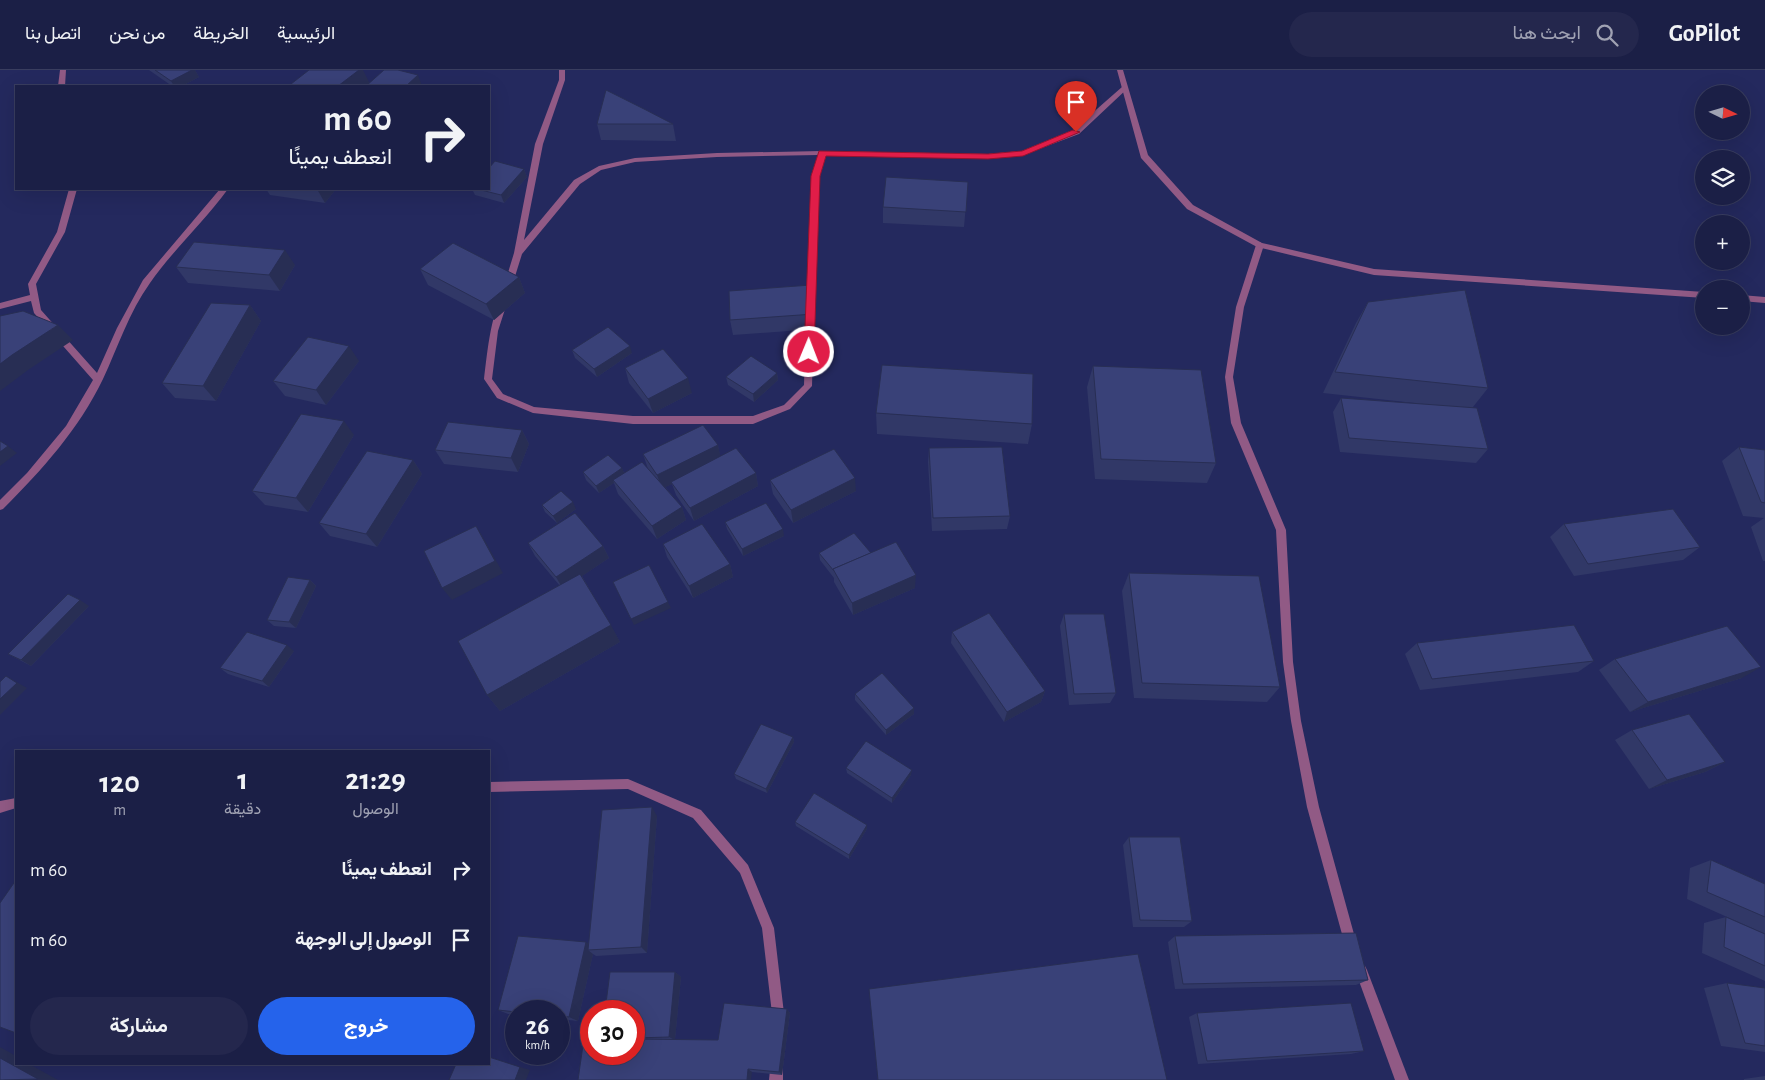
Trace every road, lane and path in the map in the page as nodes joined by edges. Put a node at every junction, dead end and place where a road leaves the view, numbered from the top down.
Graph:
1 (63, 70) edge
2 (562, 70) edge
3 (1120, 70) edge
4 (62, 85) edge
5 (1124, 88) junction
6 (822, 153) junction
7 (73, 190) edge
8 (223, 190) edge
9 (1260, 245) junction
10 (518, 253) junction
11 (1695, 294) edge
12 (35, 297) junction
13 (1750, 299) edge
14 (1765, 300) edge
15 (0, 306) edge
16 (98, 380) junction
17 (0, 506) edge
18 (490, 787) edge
19 (15, 803) edge
20 (0, 807) edge
21 (778, 1035) edge
22 (777, 1053) edge
23 (776, 1080) edge
24 (1402, 1080) edge

1 - 4 street
2 - 10 street
3 - 5 street
5 - 6 street
5 - 9 street
6 - 10 street
6 - 10 street
7 - 12 street
8 - 16 street
9 - 11 street
9 - 24 street
12 - 15 street
12 - 16 street
13 - 14 street
16 - 17 street
18 - 21 street
19 - 20 street
22 - 23 street

